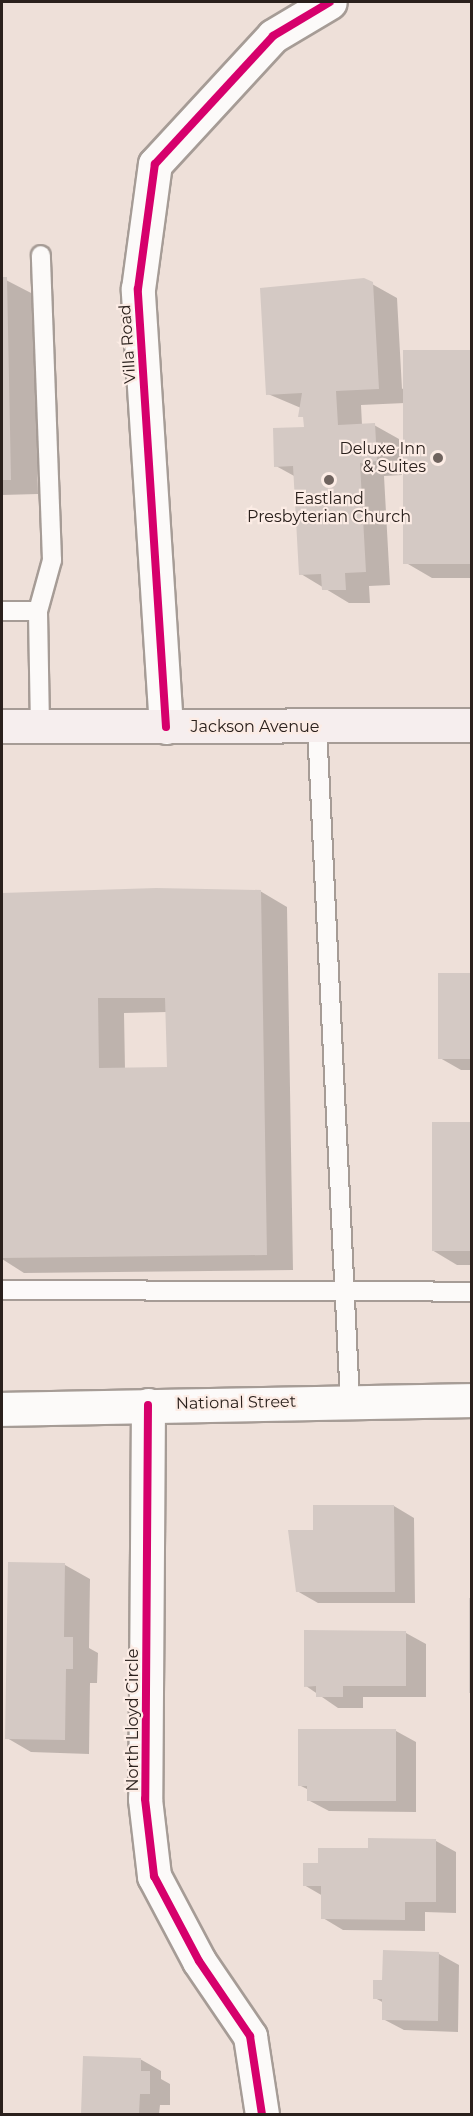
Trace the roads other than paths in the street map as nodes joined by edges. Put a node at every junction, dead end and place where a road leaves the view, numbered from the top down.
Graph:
1 (330, 2) edge
2 (41, 255) dead end
3 (2, 611) edge
4 (38, 611) junction
5 (471, 725) edge
6 (2, 726) edge
7 (40, 726) junction
8 (166, 727) junction
9 (317, 727) junction
10 (2, 1290) edge
11 (347, 1290) junction
12 (471, 1292) edge
13 (471, 1400) edge
14 (350, 1401) junction
15 (148, 1405) junction
16 (2, 1409) edge
17 (262, 2115) edge

1 - 8 street, Villa Road
2 - 4 lane
3 - 4 lane
4 - 7 lane
5 - 9 main road, Jackson Avenue
6 - 7 main road, Jackson Avenue
7 - 8 main road, Jackson Avenue
8 - 9 main road, Jackson Avenue
9 - 11 lane
10 - 11 lane
11 - 12 lane
11 - 14 lane
13 - 14 street, National Street
14 - 15 street, National Street
15 - 16 street, National Street
15 - 17 street, North Lloyd Circle

